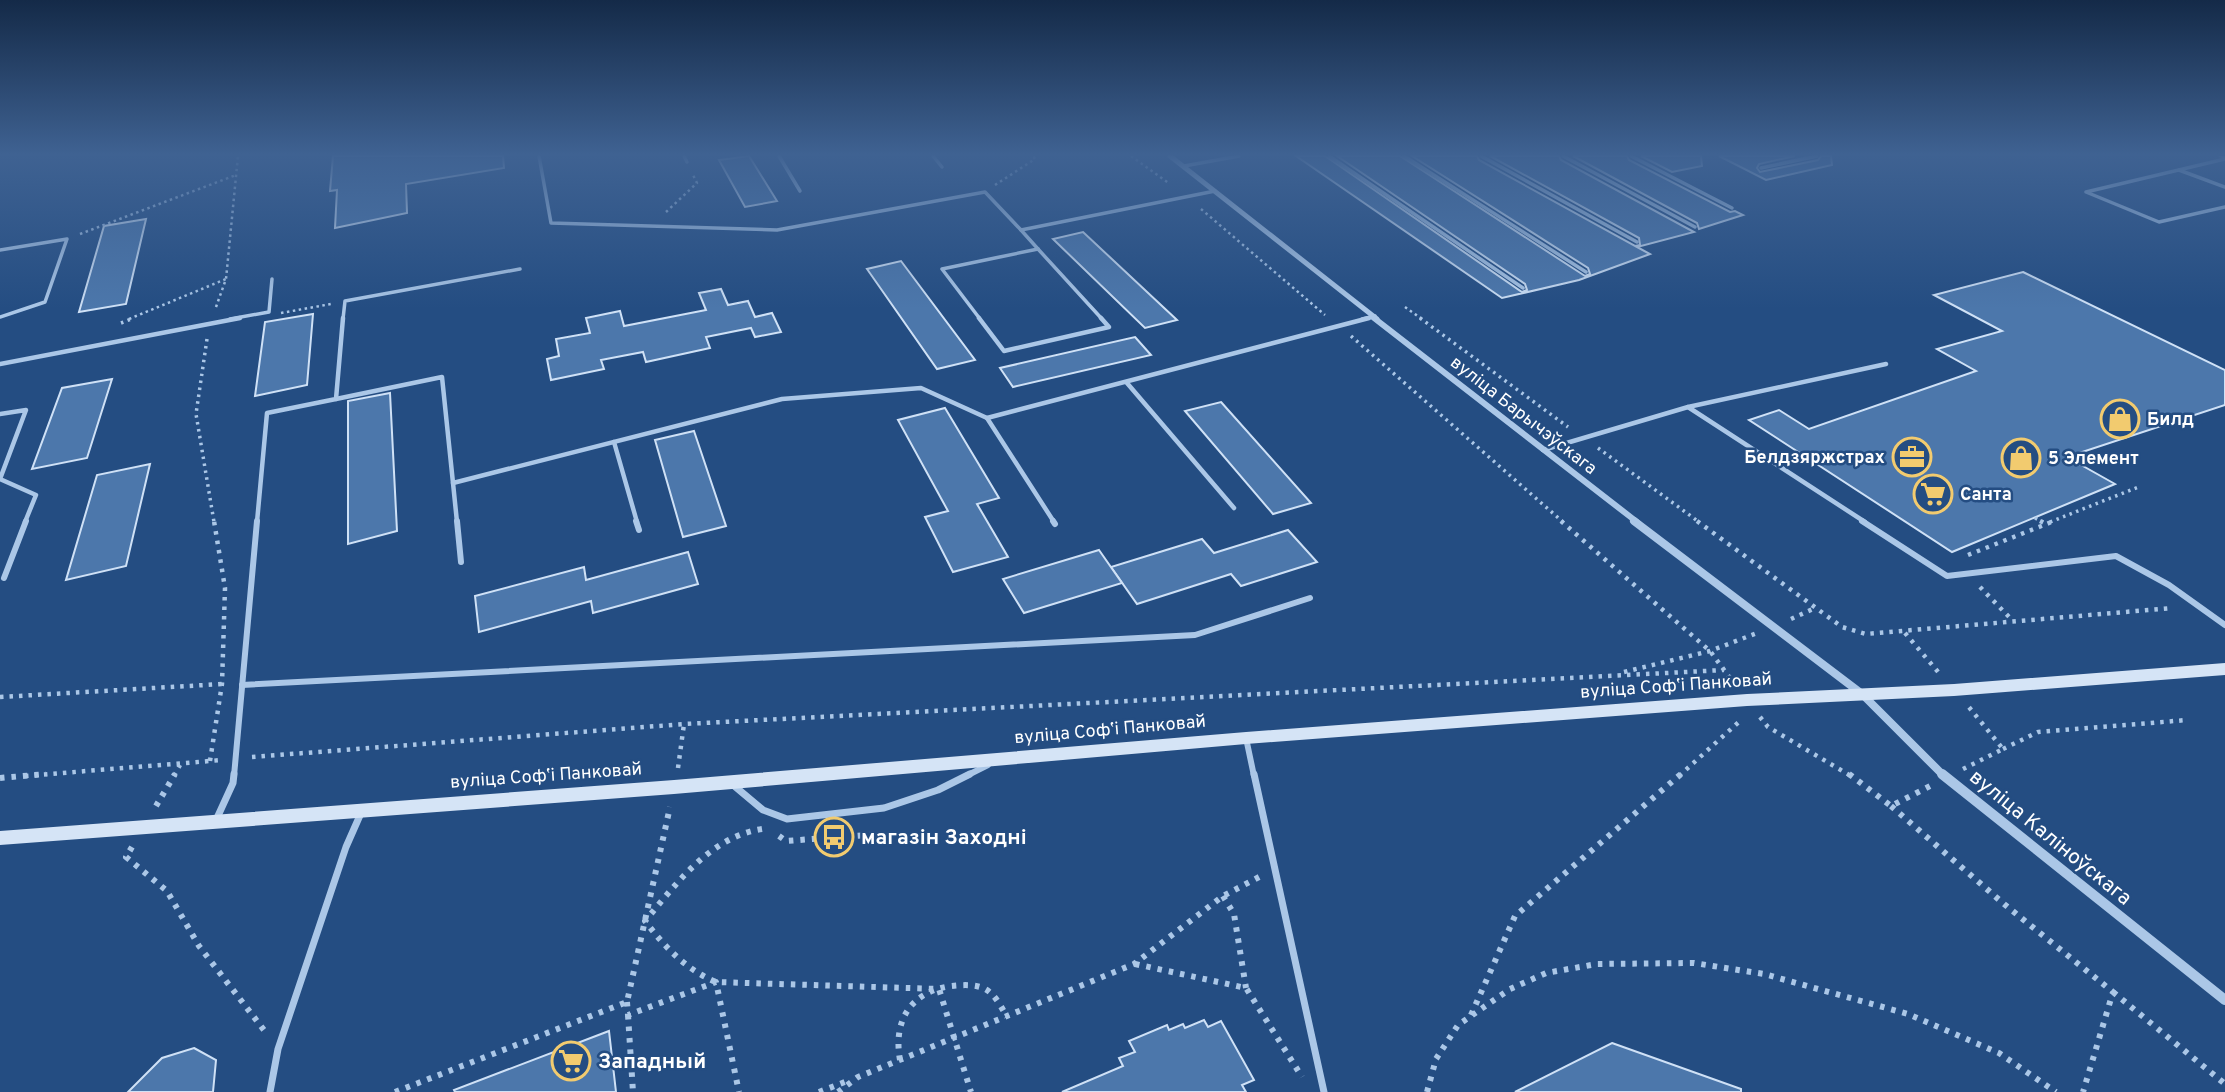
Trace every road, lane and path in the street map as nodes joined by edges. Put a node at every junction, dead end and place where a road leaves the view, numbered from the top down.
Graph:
1 (152, 207) edge
2 (233, 207) edge
3 (548, 207) edge
4 (671, 207) edge
5 (903, 207) edge
6 (999, 207) edge
7 (1136, 207) edge
8 (1198, 207) edge
9 (1235, 207) edge
10 (1404, 207) edge
11 (1484, 207) edge
12 (1573, 207) edge
13 (1658, 207) edge
14 (2122, 207) edge
15 (2221, 207) edge
16 (650, 227) junction
17 (1695, 227) dead end
18 (1021, 230) junction
19 (67, 239) junction
20 (1637, 242) dead end
21 (1039, 249) junction
22 (0, 250) edge
23 (520, 270) dead end
24 (1586, 272) dead end
25 (272, 279) dead end
26 (1523, 288) dead end
27 (345, 301) junction
28 (1405, 307) dead end
29 (277, 314) dead end
30 (1375, 316) junction
31 (0, 317) edge
32 (209, 325) junction
33 (1339, 327) junction
34 (0, 364) edge
35 (1886, 365) dead end
36 (1127, 383) junction
37 (336, 399) junction
38 (1688, 407) junction
39 (0, 415) edge
40 (988, 418) junction
41 (1583, 438) junction
42 (614, 442) junction
43 (1543, 450) junction
44 (453, 483) junction
45 (2141, 486) dead end
46 (1234, 508) dead end
47 (2035, 517) dead end
48 (1055, 524) dead end
49 (2047, 524) junction
50 (639, 530) dead end
51 (461, 562) dead end
52 (1968, 574) junction
53 (4, 578) dead end
54 (1310, 598) dead end
55 (2199, 606) junction
56 (2013, 622) junction
57 (2225, 625) edge
58 (2225, 669) edge
59 (1724, 670) dead end
60 (1615, 674) junction
61 (222, 684) junction
62 (242, 685) junction
63 (1862, 694) junction
64 (0, 697) edge
65 (1760, 718) dead end
66 (2188, 720) dead end
67 (684, 724) junction
68 (1245, 738) junction
69 (2003, 749) dead end
70 (235, 759) junction
71 (999, 759) junction
72 (210, 761) junction
73 (180, 764) junction
74 (0, 778) edge
75 (729, 782) junction
76 (674, 788) junction
77 (1891, 807) dead end
78 (362, 809) junction
79 (215, 821) junction
80 (144, 828) junction
81 (881, 834) dead end
82 (0, 838) edge
83 (1274, 869) junction
84 (1223, 896) junction
85 (645, 921) junction
86 (1134, 964) junction
87 (716, 982) junction
88 (1246, 988) junction
89 (939, 989) junction
90 (2113, 992) junction
91 (2225, 1000) edge
92 (627, 1002) junction
93 (628, 1015) junction
94 (1471, 1016) junction
95 (1007, 1017) junction
96 (954, 1038) junction
97 (278, 1049) junction
98 (900, 1060) junction
99 (858, 1077) junction
100 (1305, 1080) dead end
101 (2225, 1084) edge
102 (270, 1092) edge
103 (395, 1092) edge
104 (633, 1092) edge
105 (739, 1092) edge
106 (819, 1092) edge
107 (838, 1092) edge
108 (971, 1092) edge
109 (1324, 1092) edge
110 (1427, 1092) edge
111 (2056, 1092) edge
112 (2083, 1092) edge

1 - 19 path
2 - 32 path
3 - 16 lane
4 - 16 path
5 - 16 lane
6 - 18 lane
7 - 18 lane
8 - 33 path
9 - 30 street, вуліца Барычэўскага
10 - 26 lane
11 - 24 lane
12 - 20 lane
13 - 17 lane
14 - 15 lane
18 - 21 lane
19 - 22 lane
19 - 31 lane
21 - 21 lane
23 - 27 lane
25 - 32 lane
27 - 29 path
27 - 37 lane
28 - 41 path
30 - 33 lane
30 - 43 street, вуліца Барычэўскага
32 - 34 lane
32 - 61 path
33 - 36 lane
33 - 60 path
35 - 38 lane
36 - 40 lane
36 - 46 lane
37 - 44 lane
37 - 62 lane
38 - 41 lane
38 - 52 lane
39 - 53 lane
40 - 42 lane
40 - 48 lane
41 - 43 lane
41 - 56 path
42 - 44 lane
42 - 50 lane
43 - 63 street, вуліца Барычэўскага
44 - 51 lane
45 - 49 path
47 - 49 path
49 - 52 path
52 - 55 lane
52 - 56 path
54 - 62 lane
55 - 56 path
55 - 57 lane
58 - 63 main road, вуліца Софʼі Панковай
59 - 60 path
60 - 67 path
61 - 64 path
61 - 72 path
62 - 70 lane
63 - 68 main road, вуліца Софʼі Панковай
63 - 91 street, вуліца Каліноўскага
65 - 94 path
66 - 69 path
67 - 70 path
67 - 76 path
68 - 71 main road, вуліца Софʼі Панковай
68 - 83 lane
70 - 72 path
70 - 79 lane
71 - 75 main road, вуліца Софʼі Панковай
71 - 75 lane
72 - 73 path
73 - 74 path
73 - 80 path
75 - 76 main road, вуліца Софʼі Панковай
76 - 78 main road, вуліца Софʼі Панковай
76 - 85 path
77 - 90 path
78 - 79 main road, вуліца Софʼі Панковай
78 - 97 lane
79 - 80 main road, вуліца Софʼі Панковай
80 - 82 main road, вуліца Софʼі Панковай
80 - 97 path
81 - 85 path
83 - 84 path
83 - 109 lane
84 - 86 path
84 - 88 path
85 - 87 path
85 - 92 path
86 - 88 path
86 - 95 path
87 - 89 path
87 - 93 path
87 - 105 path
88 - 100 path
89 - 95 path
89 - 96 path
89 - 98 path
90 - 101 path
90 - 112 path
92 - 93 path
92 - 103 path
93 - 104 path
94 - 110 path
94 - 111 path
95 - 96 path
96 - 98 path
96 - 108 path
97 - 102 lane
98 - 99 path
99 - 106 path
99 - 107 path

